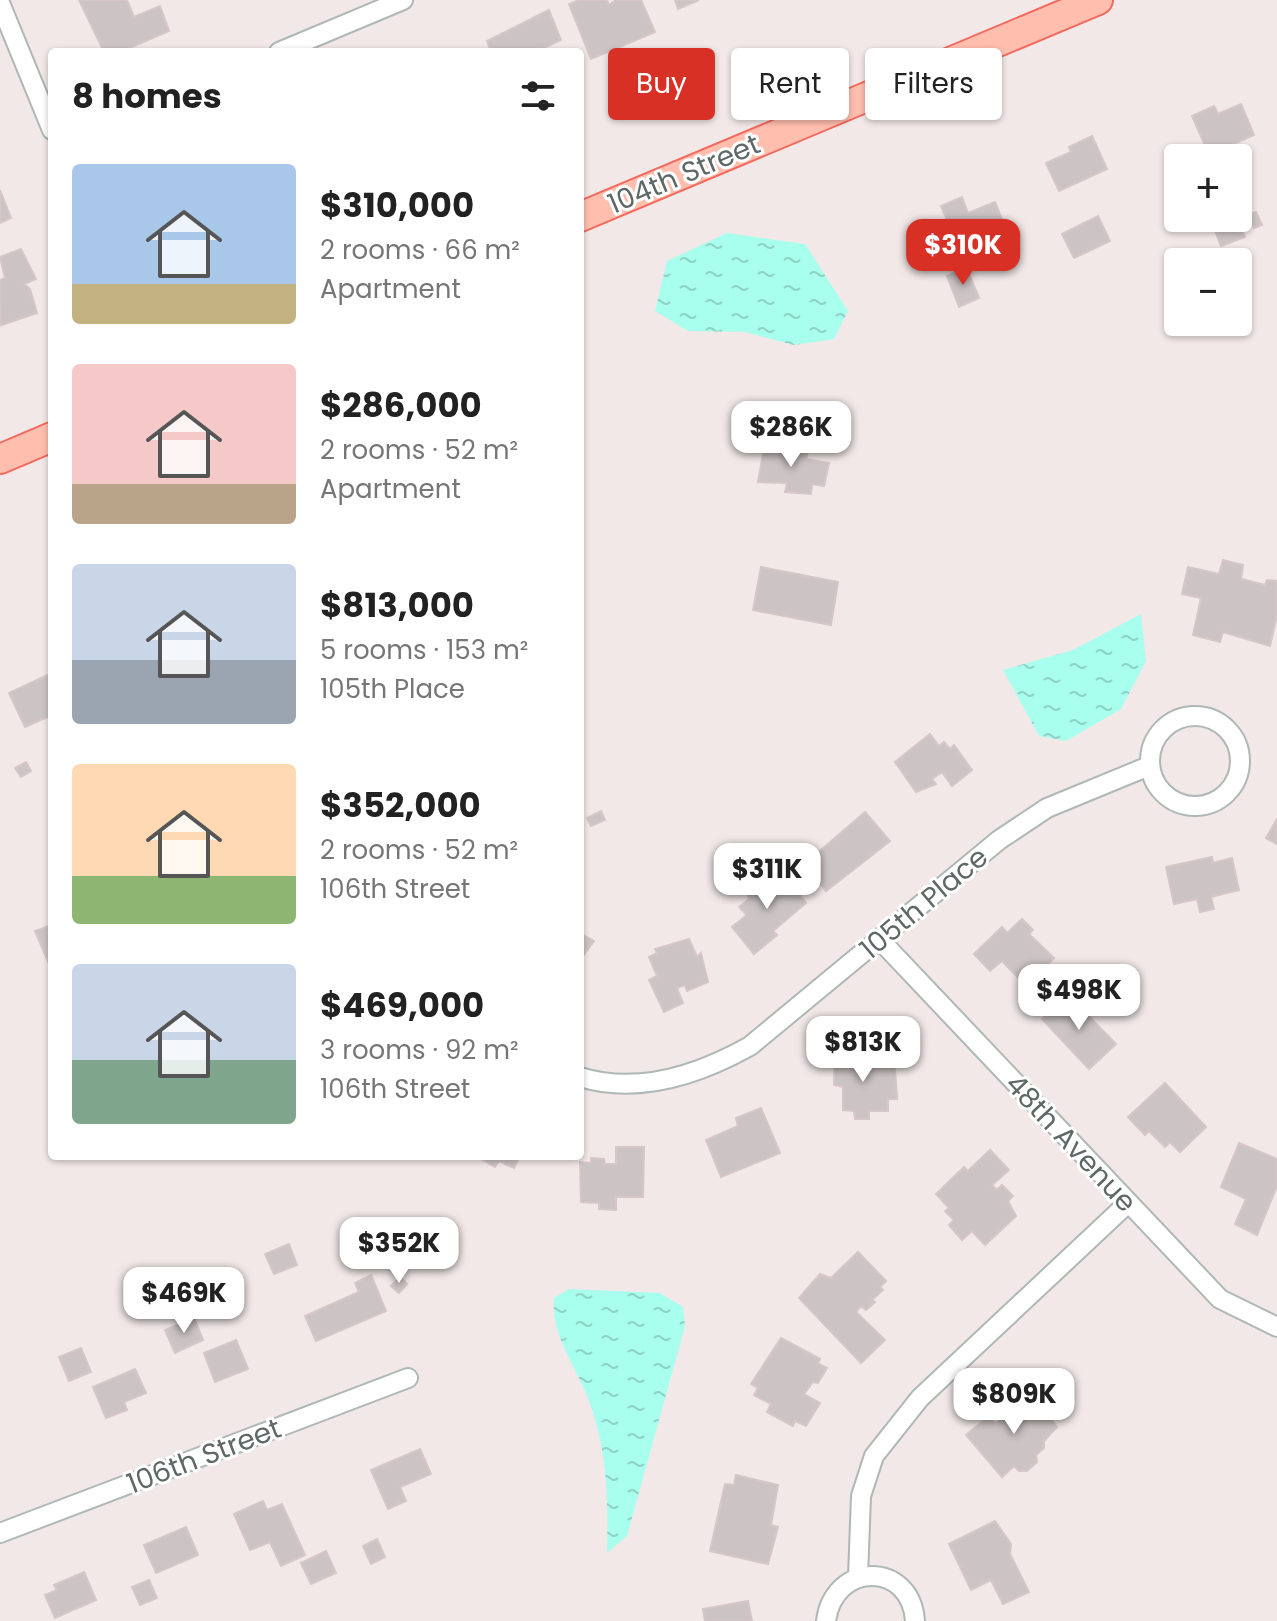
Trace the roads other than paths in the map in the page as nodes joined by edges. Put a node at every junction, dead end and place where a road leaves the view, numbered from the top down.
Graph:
1 (403, 0) edge
2 (1090, 2) edge
3 (0, 3) edge
4 (289, 48) edge
5 (48, 120) edge
6 (584, 215) edge
7 (48, 439) edge
8 (0, 459) edge
9 (1149, 766) junction
10 (880, 940) junction
11 (584, 1078) edge
12 (1128, 1203) junction
13 (1277, 1327) edge
14 (408, 1378) dead end
15 (0, 1533) edge
16 (858, 1577) junction
17 (826, 1621) edge
18 (915, 1621) edge

1 - 4 street
2 - 6 main road, 104th Street
3 - 5 street
7 - 8 main road
9 - 9 street
9 - 10 street, 105th Place
10 - 11 street, 105th Place
10 - 12 street, 48th Avenue
12 - 13 street, 48th Avenue
12 - 16 street
14 - 15 street, 106th Street
16 - 17 street
16 - 18 street

